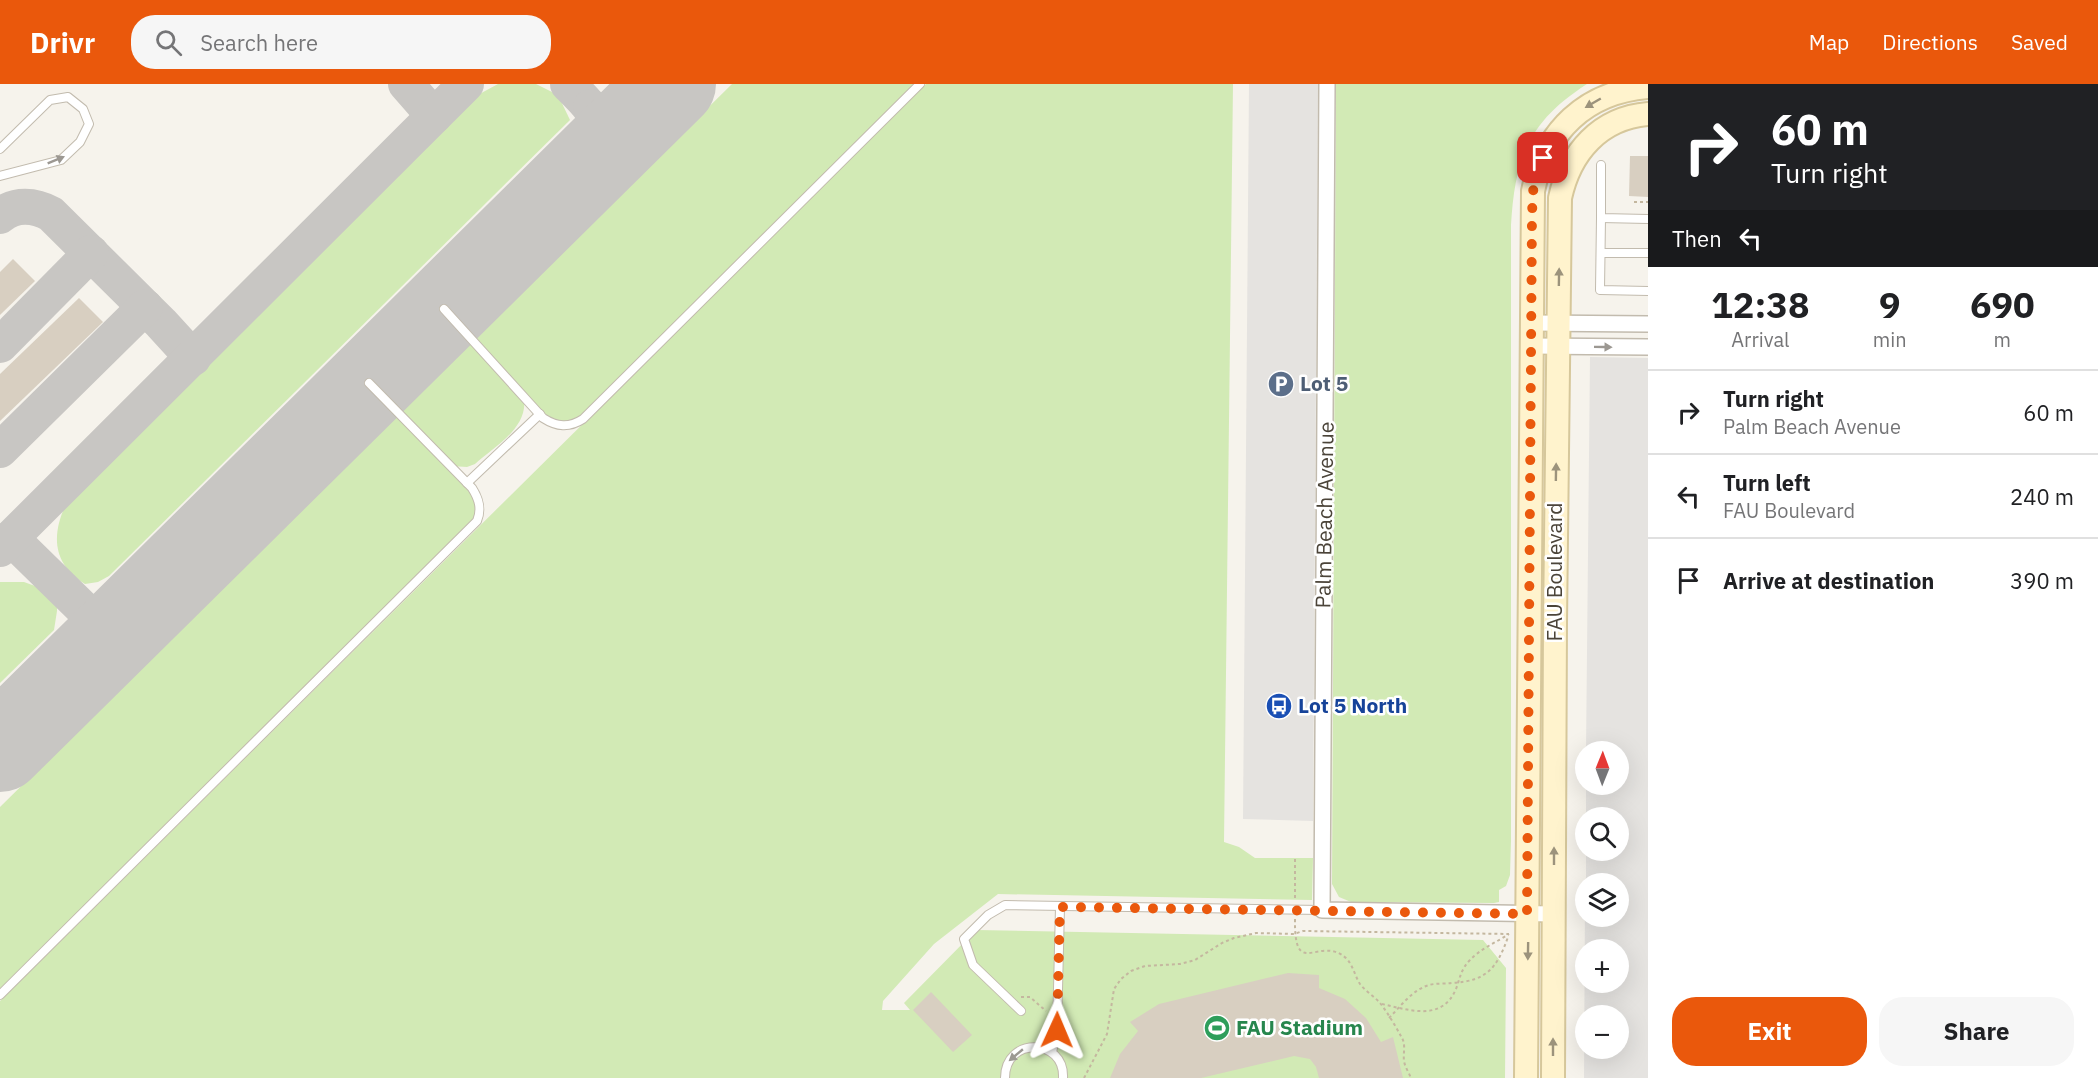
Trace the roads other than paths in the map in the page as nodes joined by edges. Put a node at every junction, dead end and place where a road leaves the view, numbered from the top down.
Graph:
1 (920, 84) edge
2 (1327, 84) edge
3 (1648, 87) edge
4 (1648, 114) edge
5 (0, 149) edge
6 (1601, 165) dead end
7 (0, 176) edge
8 (1601, 218) junction
9 (1648, 219) edge
10 (1601, 253) junction
11 (1648, 253) edge
12 (1648, 291) edge
13 (444, 309) dead end
14 (1532, 323) junction
15 (1558, 324) junction
16 (1648, 324) edge
17 (1531, 346) junction
18 (1557, 346) junction
19 (1648, 347) edge
20 (369, 383) dead end
21 (540, 414) junction
22 (467, 483) junction
23 (1060, 907) junction
24 (1322, 910) junction
25 (1527, 914) junction
26 (1554, 914) junction
27 (0, 995) edge
28 (1021, 1011) dead end
29 (1052, 1052) junction
30 (1005, 1078) edge
31 (1063, 1078) edge
32 (1526, 1078) edge
33 (1553, 1078) edge

1 - 21 lane
2 - 24 street, Palm Beach Avenue
3 -> 14 street, FAU Boulevard
15 -> 4 street, FAU Boulevard
7 -> 5 lane
6 - 8 lane
8 - 9 lane
8 - 10 lane
10 - 11 lane
10 - 12 lane
13 - 21 lane
14 - 15 street
14 - 17 street, FAU Boulevard
15 - 16 street
15 - 18 street, FAU Boulevard
17 - 18 street
17 - 25 street, FAU Boulevard
18 -> 19 street
26 -> 18 street, FAU Boulevard
20 - 22 lane
21 - 22 lane
22 - 27 lane
23 - 24 lane
23 - 28 lane
23 - 29 lane
24 - 25 street
25 - 26 street
25 -> 32 street, FAU Boulevard
33 -> 26 street, FAU Boulevard
29 -> 30 lane
29 - 31 lane

